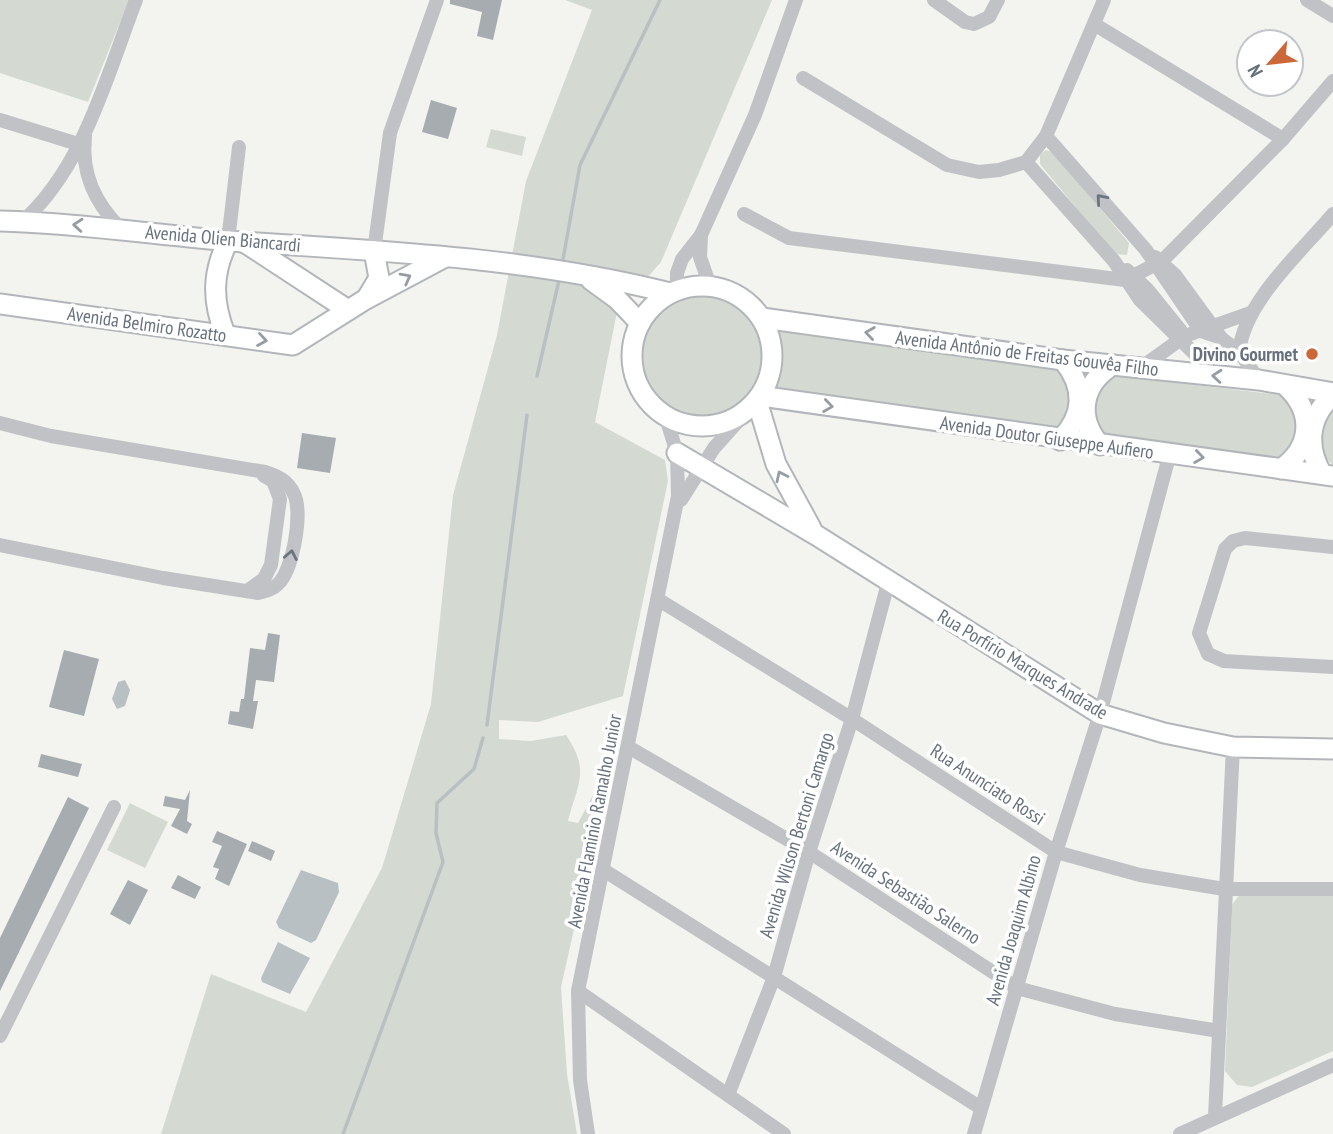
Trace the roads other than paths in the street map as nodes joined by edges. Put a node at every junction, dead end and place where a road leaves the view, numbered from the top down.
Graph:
1 (136, 0) edge
2 (437, 0) edge
3 (796, 0) edge
4 (934, 0) edge
5 (998, 0) edge
6 (1104, 0) edge
7 (1307, 0) edge
8 (1333, 16) edge
9 (1094, 24) junction
10 (803, 78) dead end
11 (1333, 81) edge
12 (0, 120) edge
13 (86, 125) junction
14 (1046, 136) junction
15 (1283, 139) junction
16 (78, 144) junction
17 (239, 147) dead end
18 (1026, 162) junction
19 (744, 214) dead end
20 (1333, 214) edge
21 (8, 225) edge
22 (121, 229) junction
23 (701, 235) junction
24 (236, 241) junction
25 (374, 251) junction
26 (446, 257) junction
27 (1144, 271) junction
28 (582, 275) junction
29 (710, 286) junction
30 (674, 291) junction
31 (366, 299) junction
32 (0, 304) edge
33 (348, 310) junction
34 (1250, 313) junction
35 (761, 317) junction
36 (640, 323) junction
37 (1212, 332) junction
38 (225, 334) junction
39 (1184, 341) junction
40 (1239, 352) junction
41 (1063, 360) junction
42 (1113, 365) junction
43 (1142, 368) junction
44 (1259, 380) junction
45 (1287, 387) junction
46 (1333, 394) edge
47 (755, 402) junction
48 (665, 415) junction
49 (0, 423) edge
50 (1060, 440) junction
51 (1100, 444) junction
52 (677, 453) junction
53 (1170, 453) junction
54 (701, 465) junction
55 (1281, 469) junction
56 (1328, 475) edge
57 (673, 517) junction
58 (816, 535) junction
59 (0, 545) edge
60 (1333, 547) edge
61 (888, 583) junction
62 (659, 600) junction
63 (1333, 667) edge
64 (1100, 714) junction
65 (852, 719) junction
66 (1233, 747) junction
67 (629, 748) junction
68 (1333, 749) edge
69 (114, 807) dead end
70 (809, 852) junction
71 (1056, 852) junction
72 (605, 870) junction
73 (1224, 889) junction
74 (1333, 889) edge
75 (774, 977) junction
76 (1017, 988) junction
77 (578, 991) junction
78 (1219, 1031) junction
79 (0, 1036) edge
80 (1333, 1065) edge
81 (729, 1095) junction
82 (981, 1108) junction
83 (1215, 1116) junction
84 (588, 1134) edge
85 (784, 1134) edge
86 (974, 1134) edge
87 (1180, 1134) edge

1 - 13 street
2 - 25 street
3 - 23 street
4 - 5 street
6 - 9 street
7 - 8 street
9 - 14 street
9 - 15 street
10 - 18 street
11 - 15 street
12 - 16 street
13 - 16 street
13 - 22 street
14 - 18 street
27 -> 14 street
15 - 27 street
16 - 21 street
17 - 24 street
18 - 27 street
19 - 27 street
20 - 34 street
22 -> 21 street, Avenida Olien Biancardi
22 - 24 street, Avenida Olien Biancardi
23 - 29 street
23 - 30 street
24 - 25 street, Avenida Olien Biancardi
24 - 33 street
24 - 38 street
25 - 26 street, Avenida Olien Biancardi
25 - 31 street
26 - 28 street, Avenida Olien Biancardi
31 -> 26 street
27 - 37 street
27 - 39 street
28 - 30 street, Avenida Olien Biancardi
28 - 36 street, Avenida Olien Biancardi
29 - 30 street
29 - 35 street
30 - 36 street
31 - 33 street
32 - 38 street, Avenida Belmiro Rozatto
38 -> 33 street, Avenida Belmiro Rozatto
34 - 37 street
34 - 40 street
41 -> 35 street, Avenida Antônio de Freitas Gouvêa Filho
35 - 47 street
36 - 48 street
37 - 39 street
37 - 40 street
39 - 40 street
39 - 43 street
40 - 44 street
41 - 42 street, Avenida Antônio de Freitas Gouvêa Filho
41 - 50 street
42 - 43 street, Avenida Antônio de Freitas Gouvêa Filho
42 - 51 street
44 -> 43 street, Avenida Antônio de Freitas Gouvêa Filho
44 - 45 street, Avenida Antônio de Freitas Gouvêa Filho
45 - 46 street, Avenida Antônio de Freitas Gouvêa Filho
45 - 55 street
46 - 56 street
47 - 48 street
47 -> 50 street, Avenida Doutor Giuseppe Aufiero
47 - 54 street, Avenida Flaminio Ramalho Junior
58 -> 47 street, Rua Porfírio Marques Andrade
48 - 52 street, Avenida Flaminio Ramalho Junior
49 - 59 street
50 - 51 street, Avenida Doutor Giuseppe Aufiero
51 - 53 street, Avenida Doutor Giuseppe Aufiero
52 - 54 street, Rua Porfírio Marques Andrade
52 - 57 street, Avenida Flaminio Ramalho Junior
53 -> 55 street, Avenida Doutor Giuseppe Aufiero
53 - 64 street, Avenida Joaquim Albino
54 - 57 street, Avenida Flaminio Ramalho Junior
54 - 58 street, Rua Porfírio Marques Andrade
55 - 56 street, Avenida Doutor Giuseppe Aufiero
57 - 62 street, Avenida Flaminio Ramalho Junior
58 - 61 street, Rua Porfírio Marques Andrade
60 - 63 street
61 - 64 street, Rua Porfírio Marques Andrade
61 - 65 street, Avenida Wilson Bertoni Camargo
62 - 65 street, Rua Anunciato Rossi
62 - 67 street, Avenida Flaminio Ramalho Junior
64 - 66 street, Rua Porfírio Marques Andrade
64 - 71 street, Avenida Joaquim Albino
65 - 70 street, Avenida Wilson Bertoni Camargo
65 - 71 street, Rua Anunciato Rossi
66 - 68 street, Rua Porfírio Marques Andrade
66 - 73 street
67 - 70 street, Avenida Sebastião Salerno
67 - 72 street, Avenida Flaminio Ramalho Junior
69 - 79 street
70 - 75 street, Avenida Wilson Bertoni Camargo
70 - 76 street, Avenida Sebastião Salerno
71 - 73 street, Rua Anunciato Rossi
71 - 76 street, Avenida Joaquim Albino
72 - 75 street
72 - 77 street, Avenida Flaminio Ramalho Junior
73 - 74 street, Rua Anunciato Rossi
73 - 78 street
75 - 81 street, Avenida Wilson Bertoni Camargo
75 - 82 street
76 - 78 street, Avenida Sebastião Salerno
76 - 82 street, Avenida Joaquim Albino
77 - 81 street
77 - 84 street, Avenida Flaminio Ramalho Junior
78 - 83 street
80 - 83 street
81 - 85 street
82 - 86 street, Avenida Joaquim Albino
83 - 87 street

